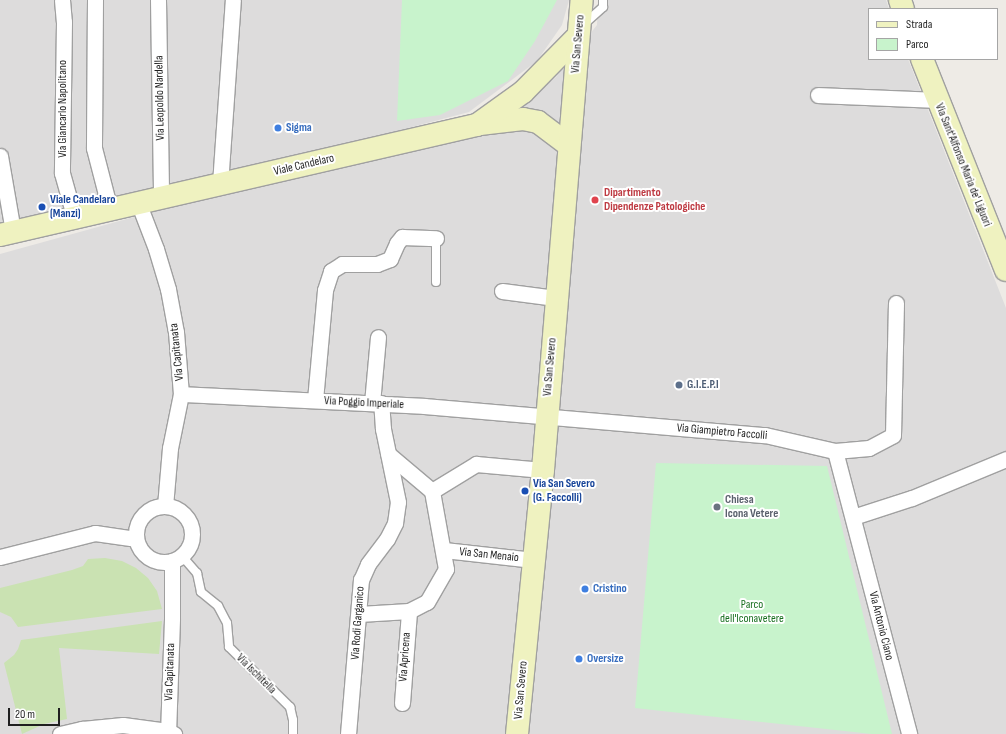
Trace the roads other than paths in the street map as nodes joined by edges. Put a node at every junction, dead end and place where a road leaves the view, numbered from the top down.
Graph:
1 (62, 0) edge
2 (95, 0) edge
3 (158, 0) edge
4 (233, 0) edge
5 (582, 0) edge
6 (603, 0) edge
7 (579, 32) junction
8 (922, 60) edge
9 (818, 95) dead end
10 (937, 100) junction
11 (477, 125) junction
12 (569, 145) junction
13 (0, 156) edge
14 (220, 184) junction
15 (161, 197) junction
16 (138, 202) junction
17 (110, 210) junction
18 (74, 216) junction
19 (6, 233) edge
20 (436, 238) joint
21 (1006, 270) edge
22 (436, 282) dead end
23 (502, 291) dead end
24 (556, 298) junction
25 (896, 303) dead end
26 (378, 337) dead end
27 (182, 394) junction
28 (315, 400) junction
29 (377, 403) junction
30 (546, 417) junction
31 (835, 451) junction
32 (388, 454) junction
33 (1006, 459) edge
34 (543, 470) junction
35 (432, 491) junction
36 (166, 506) junction
37 (853, 517) junction
38 (136, 539) junction
39 (444, 550) junction
40 (0, 557) edge
41 (177, 559) junction
42 (533, 560) junction
43 (409, 611) junction
44 (359, 614) junction
45 (402, 703) dead end
46 (170, 733) edge
47 (60, 734) edge
48 (293, 734) edge
49 (348, 734) edge
50 (517, 734) edge
51 (909, 734) edge

1 - 18 street, Via Giancarlo Napolitano
2 - 17 street
3 - 15 street, Via Leopoldo Nardella
4 - 14 street
5 - 7 main road, Via San Severo
6 - 7 lane
7 - 11 main road, Viale Candelaro
7 - 12 main road, Via San Severo
8 - 10 main road, Via Sant'Alfonso Maria de' Liguori
9 - 10 street
10 - 21 main road, Via Sant'Alfonso Maria de' Liguori
11 - 12 main road
11 - 14 main road, Viale Candelaro
12 - 24 main road, Via San Severo
13 - 19 street
14 - 15 main road, Viale Candelaro
15 - 16 main road, Viale Candelaro
16 - 17 main road, Viale Candelaro
16 - 27 street, Via Capitanata
17 - 18 main road, Viale Candelaro
18 - 19 main road, Viale Candelaro
20 - 22 lane
20 - 28 street
23 - 24 street
24 - 30 main road, Via San Severo
25 - 31 street, Via Giampietro Faccolli
26 - 29 street, Via Rodi Garganico
27 - 28 street, Via Poggio Imperiale
27 - 36 street, Via Capitanata
28 - 29 street, Via Poggio Imperiale
29 - 30 street, Via Poggio Imperiale
29 - 32 street, Via Rodi Garganico
30 - 31 street, Via Giampietro Faccolli
30 - 34 main road, Via San Severo
31 - 37 street, Via Antonio Ciano
32 - 35 street
32 - 44 street, Via Rodi Garganico
33 - 37 street
34 - 35 street
34 - 42 main road, Via San Severo
35 - 39 street
36 - 38 street
36 - 41 street
37 - 51 street, Via Antonio Ciano
38 - 40 street
38 - 41 street
39 - 42 street, Via San Menaio
39 - 43 street
41 - 46 street, Via Capitanata
41 - 48 lane, Via Ischitella
42 - 50 main road, Via San Severo
43 - 44 street
43 - 45 street, Via Apricena
44 - 49 street, Via Rodi Garganico
46 - 47 street

